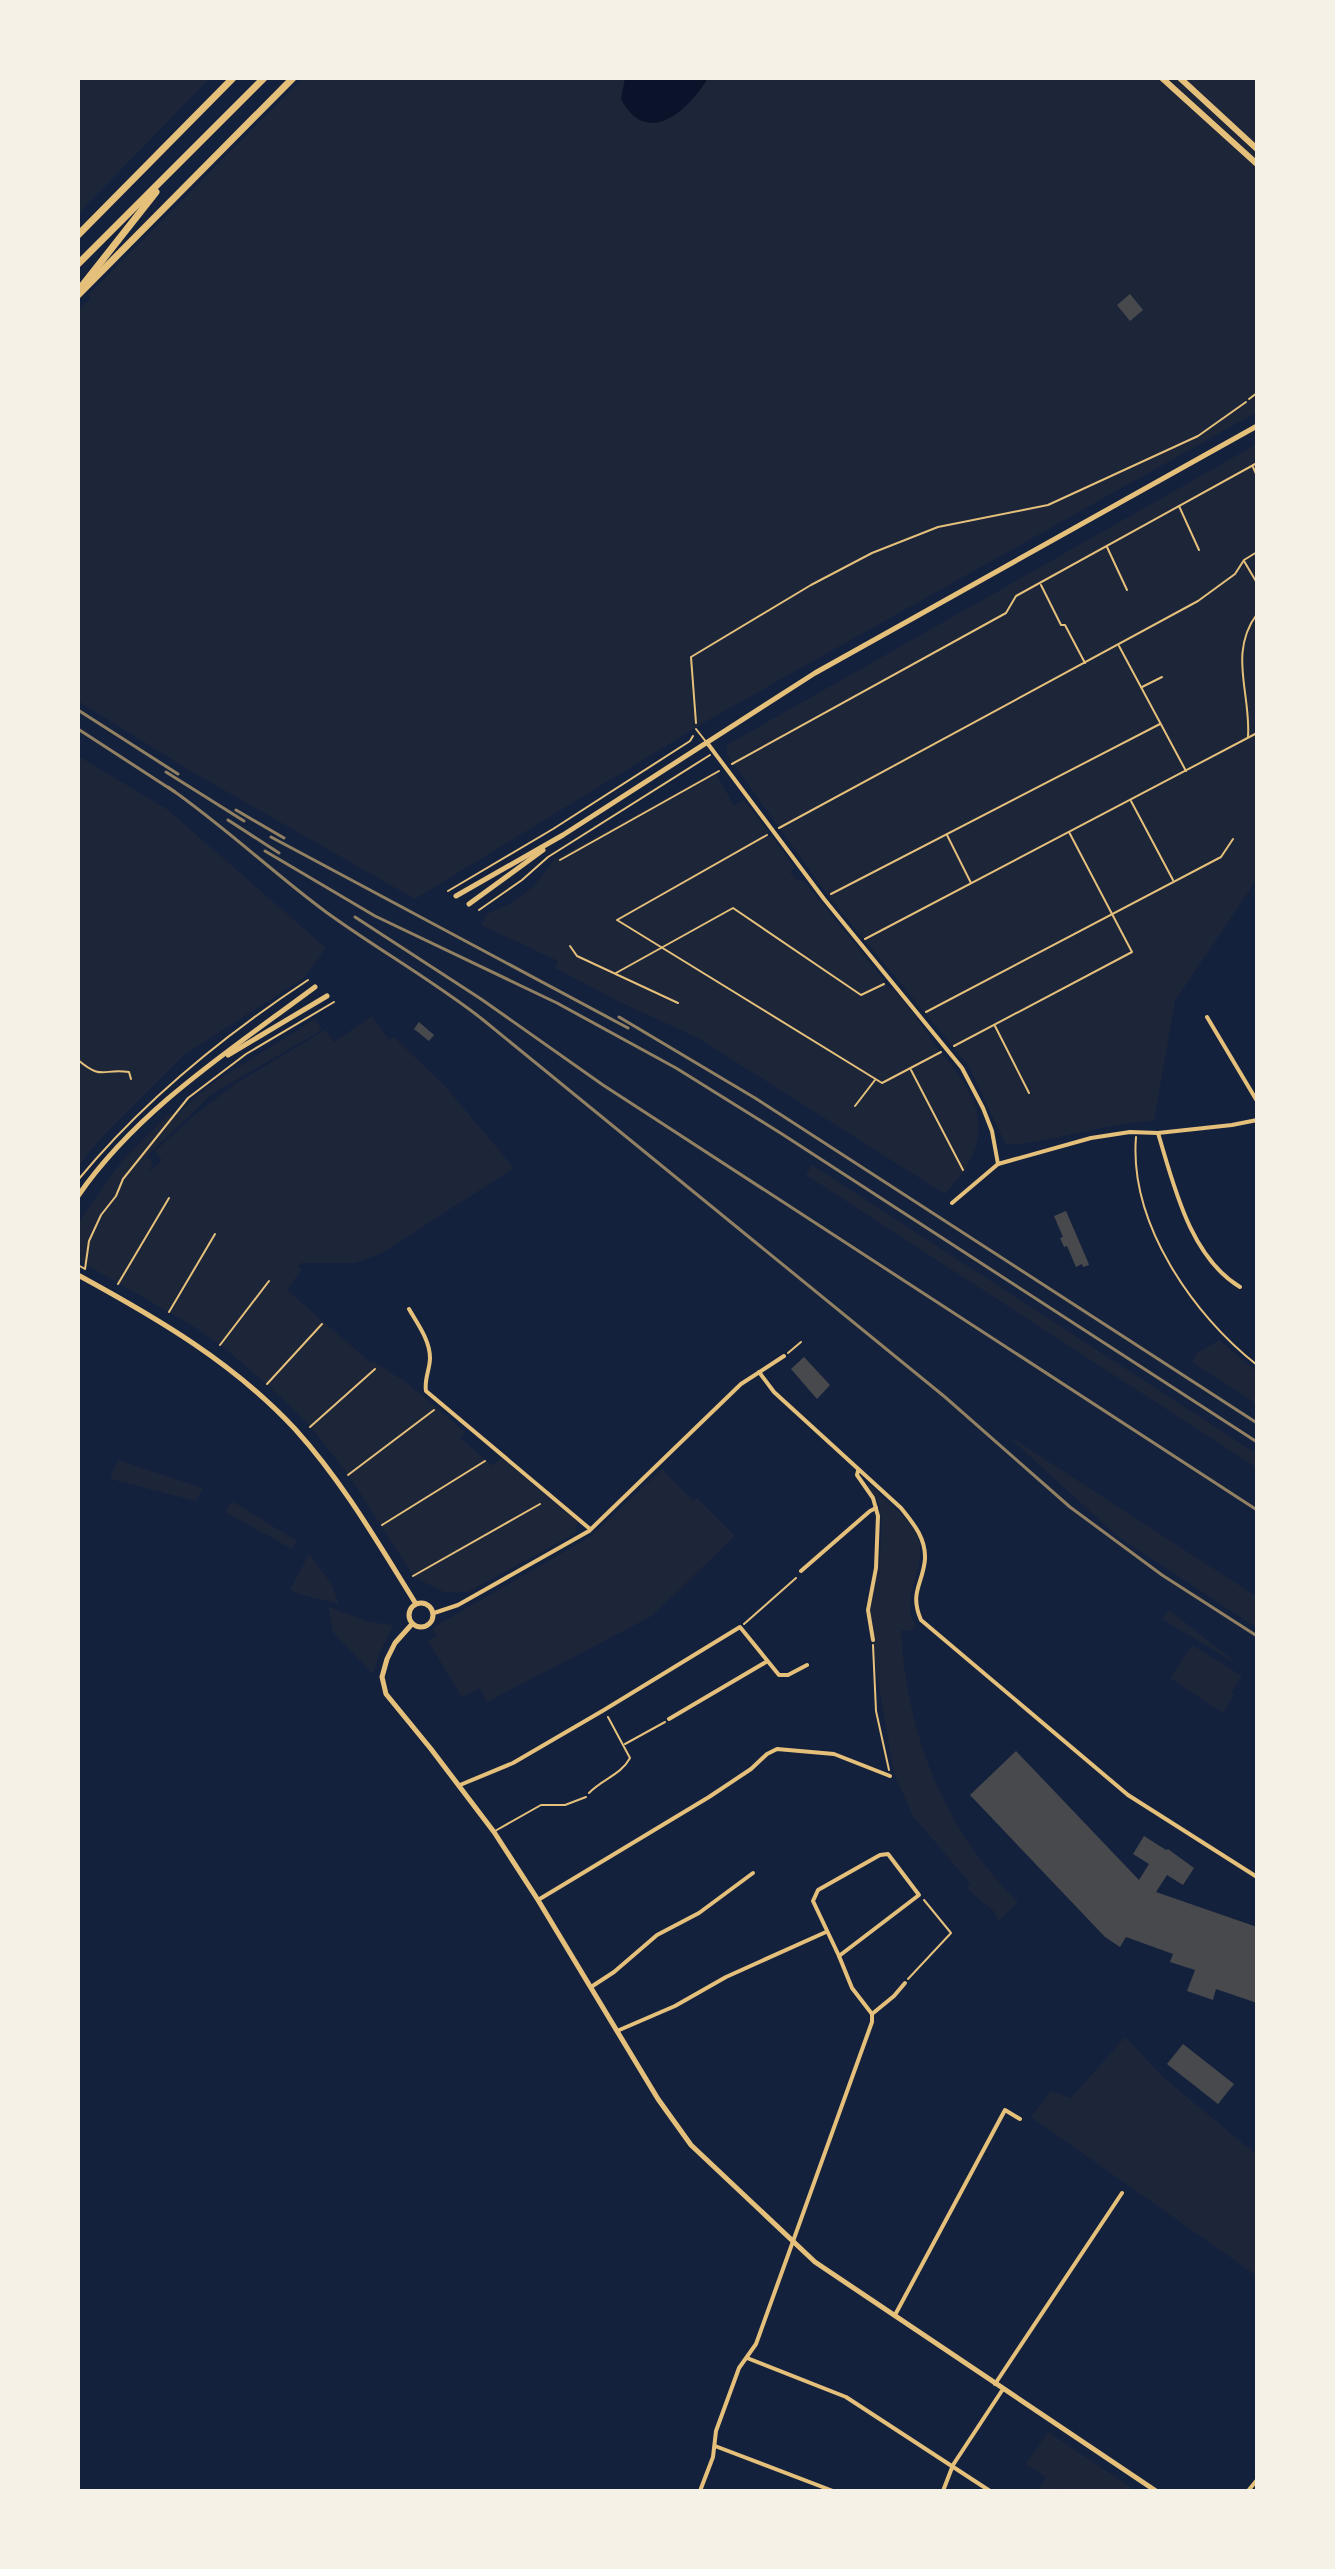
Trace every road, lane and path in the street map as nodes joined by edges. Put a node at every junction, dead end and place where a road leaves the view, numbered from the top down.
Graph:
1 (233, 78) edge
2 (264, 78) edge
3 (293, 78) edge
4 (1162, 78) edge
5 (1180, 78) edge
6 (1257, 149) edge
7 (1257, 164) edge
8 (176, 166) junction
9 (78, 235) edge
10 (78, 264) edge
11 (78, 293) edge
12 (1257, 393) edge
13 (1249, 399) joint
14 (1257, 426) edge
15 (1257, 463) edge
16 (1252, 466) junction
17 (1257, 476) edge
18 (1179, 505) junction
19 (1106, 546) junction
20 (1199, 550) dead end
21 (1257, 552) edge
22 (1244, 560) junction
23 (1040, 583) junction
24 (1257, 583) edge
25 (1127, 590) dead end
26 (1257, 614) edge
27 (1119, 645) junction
28 (1085, 663) junction
29 (1162, 677) dead end
30 (1141, 688) junction
31 (1160, 724) junction
32 (696, 729) junction
33 (1257, 733) edge
34 (1248, 738) junction
35 (708, 744) junction
36 (715, 752) junction
37 (735, 762) dead end
38 (1186, 771) junction
39 (716, 773) dead end
40 (1131, 800) junction
41 (781, 827) dead end
42 (1069, 832) junction
43 (946, 834) junction
44 (563, 835) junction
45 (768, 835) dead end
46 (1233, 839) dead end
47 (560, 860) dead end
48 (1174, 882) junction
49 (971, 883) junction
50 (448, 891) dead end
51 (831, 895) dead end
52 (456, 896) dead end
53 (469, 904) dead end
54 (479, 910) dead end
55 (1112, 914) junction
56 (859, 942) junction
57 (570, 946) dead end
58 (662, 946) junction
59 (616, 973) junction
60 (885, 984) dead end
61 (315, 987) dead end
62 (327, 996) dead end
63 (334, 1002) dead end
64 (678, 1003) dead end
65 (920, 1015) junction
66 (1207, 1017) dead end
67 (994, 1025) junction
68 (956, 1045) dead end
69 (941, 1052) dead end
70 (78, 1060) edge
71 (910, 1069) junction
72 (203, 1070) junction
73 (131, 1079) dead end
74 (875, 1079) junction
75 (1029, 1093) dead end
76 (1257, 1101) edge
77 (855, 1106) dead end
78 (1257, 1120) edge
79 (1136, 1132) junction
80 (1158, 1133) junction
81 (998, 1164) junction
82 (963, 1170) dead end
83 (78, 1196) edge
84 (169, 1198) dead end
85 (952, 1203) dead end
86 (215, 1234) dead end
87 (78, 1265) edge
88 (78, 1275) edge
89 (269, 1281) dead end
90 (118, 1284) dead end
91 (1240, 1287) dead end
92 (409, 1309) dead end
93 (169, 1312) dead end
94 (322, 1324) dead end
95 (801, 1342) dead end
96 (220, 1345) dead end
97 (784, 1356) joint
98 (1257, 1365) edge
99 (375, 1369) dead end
100 (759, 1372) junction
101 (267, 1384) dead end
102 (434, 1410) dead end
103 (310, 1427) dead end
104 (485, 1461) dead end
105 (858, 1471) junction
106 (348, 1475) dead end
107 (540, 1504) dead end
108 (876, 1508) junction
109 (382, 1525) dead end
110 (590, 1529) junction
111 (801, 1571) joint
112 (413, 1576) dead end
113 (416, 1604) junction
114 (434, 1613) junction
115 (412, 1624) junction
116 (740, 1627) junction
117 (873, 1640) joint
118 (766, 1662) junction
119 (807, 1665) dead end
120 (604, 1710) junction
121 (669, 1719) joint
122 (624, 1745) junction
123 (890, 1776) joint
124 (460, 1785) junction
125 (586, 1797) joint
126 (494, 1832) junction
127 (753, 1873) dead end
128 (1257, 1877) edge
129 (919, 1895) junction
130 (538, 1900) junction
131 (826, 1932) junction
132 (839, 1956) junction
133 (905, 1983) joint
134 (591, 1987) junction
135 (872, 2014) junction
136 (617, 2031) junction
137 (1020, 2119) dead end
138 (1122, 2193) dead end
139 (792, 2240) junction
140 (895, 2315) junction
141 (747, 2358) junction
142 (995, 2384) junction
143 (1003, 2389) junction
144 (715, 2446) junction
145 (953, 2465) junction
146 (1257, 2480) edge
147 (700, 2491) edge
148 (833, 2491) edge
149 (943, 2491) edge
150 (990, 2491) edge
151 (1156, 2491) edge
152 (1248, 2491) edge

1 - 9 highway
2 - 8 highway
3 - 11 highway
4 - 7 main road
5 - 6 main road
8 - 10 highway
8 - 11 highway
12 - 13 lane
13 - 32 path
14 - 35 street
15 - 16 path
16 - 17 path
16 - 18 path
18 - 19 path
18 - 20 path
19 - 23 path
19 - 25 path
21 - 22 path
22 - 24 path
22 - 27 path
23 - 28 path
23 - 37 path
26 - 34 path
27 - 28 path
27 - 30 path
28 - 41 path
29 - 30 path
30 - 31 path
31 - 38 path
31 - 43 path
32 - 35 lane
32 - 50 path
33 - 34 path
34 - 38 path
35 - 36 street
35 - 44 street
36 - 54 path
36 - 56 street
38 - 40 path
39 - 47 path
40 - 42 path
40 - 48 path
42 - 49 path
42 - 55 path
43 - 49 path
43 - 51 path
44 - 52 street
44 - 53 street
45 - 58 path
46 - 48 path
48 - 55 path
49 - 56 path
55 - 65 path
55 - 67 path
56 - 65 street
57 - 59 path
58 - 59 path
58 - 60 path
58 - 74 path
59 - 64 path
61 - 72 street
62 - 72 street
63 - 87 path
65 - 81 street
66 - 76 street
67 - 68 path
67 - 75 path
69 - 71 path
70 - 73 lane
71 - 74 path
71 - 82 path
72 - 83 street
74 - 77 path
78 - 80 street
79 - 80 street
79 - 81 street
79 - 98 path
80 - 91 street
81 - 85 street
84 - 90 path
86 - 93 path
88 - 113 street
89 - 96 path
92 - 110 street
94 - 101 path
95 - 97 path
97 - 100 street
99 - 103 path
100 - 105 street
100 - 110 street
102 - 106 path
104 - 109 path
105 - 108 street
105 - 128 street
107 - 112 path
108 - 111 street
108 - 117 street
110 - 114 street
111 - 116 path
113 - 114 street
113 - 115 street
114 - 115 street
115 - 124 street
116 - 118 street
116 - 120 street
117 - 123 path
118 - 119 street
118 - 121 street
120 - 122 path
120 - 124 street
121 - 122 path
122 - 125 path
123 - 130 street
124 - 126 street
125 - 126 lane
126 - 130 street
127 - 134 street
129 - 131 street
129 - 132 street
129 - 133 path
130 - 134 street
131 - 132 street
131 - 136 street
132 - 135 street
133 - 135 street
134 - 136 street
135 - 139 street
136 - 139 street
137 - 140 street
138 - 142 street
139 - 140 street
139 - 141 street
140 - 142 street
141 - 144 street
141 - 145 street
142 - 143 street
143 - 145 street
143 - 151 street
144 - 147 street
144 - 148 street
145 - 149 street
145 - 150 street
146 - 152 street

